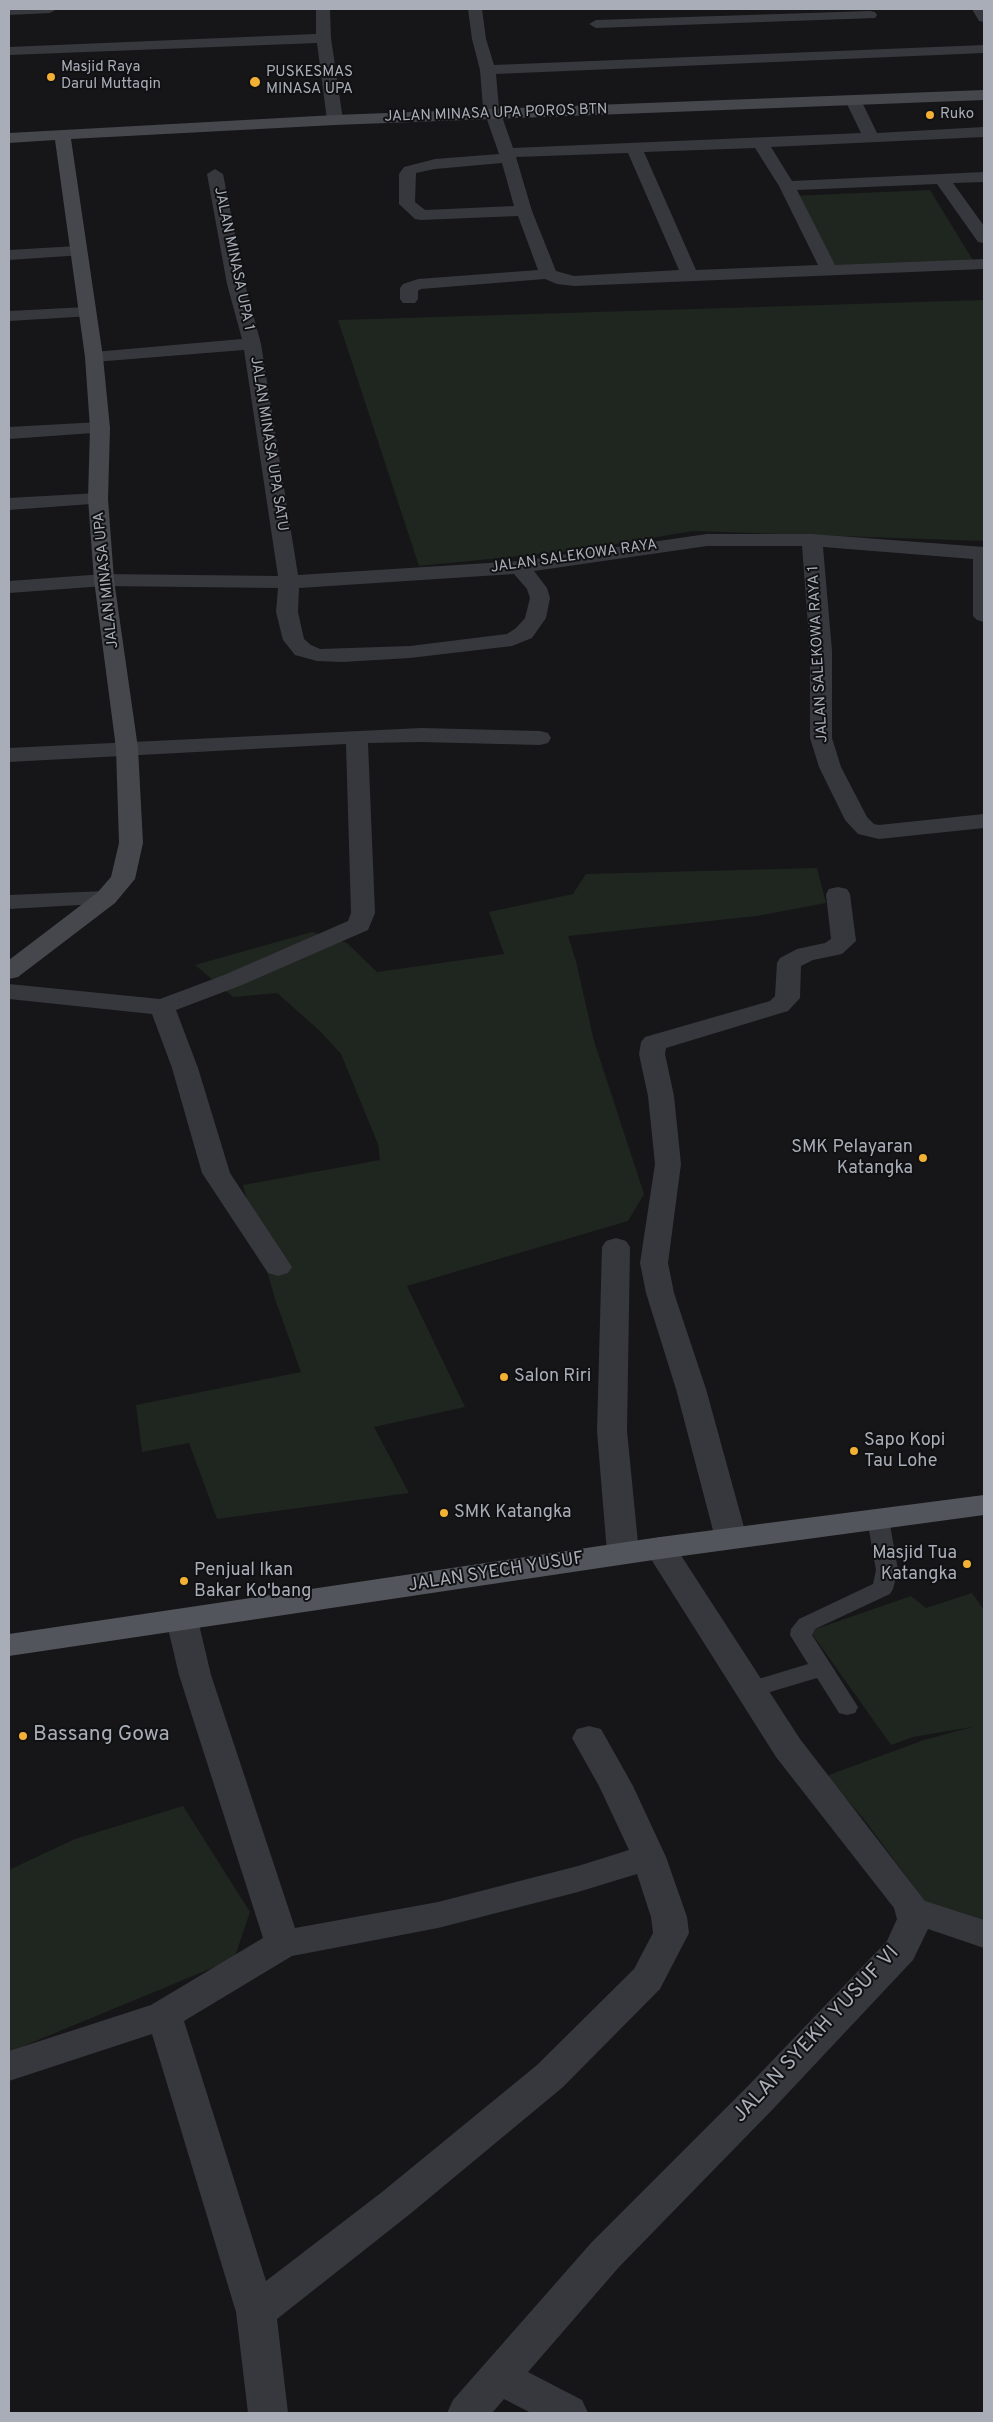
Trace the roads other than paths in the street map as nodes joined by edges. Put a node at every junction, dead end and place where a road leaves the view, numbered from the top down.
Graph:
1 (50, 9) edge
2 (323, 9) edge
3 (475, 9) edge
4 (590, 9) edge
5 (979, 9) edge
6 (9, 11) edge
7 (868, 12) edge
8 (729, 14) edge
9 (984, 18) edge
10 (596, 24) junction
11 (324, 38) junction
12 (984, 49) edge
13 (9, 51) edge
14 (892, 52) junction
15 (614, 64) junction
16 (488, 70) junction
17 (984, 95) edge
18 (853, 100) junction
19 (492, 114) junction
20 (335, 120) junction
21 (984, 132) edge
22 (62, 135) junction
23 (871, 137) junction
24 (9, 138) edge
25 (760, 143) junction
26 (634, 148) junction
27 (507, 155) junction
28 (214, 174) dead end
29 (984, 177) edge
30 (942, 179) junction
31 (787, 186) junction
32 (524, 211) junction
33 (984, 238) edge
34 (77, 251) junction
35 (9, 255) edge
36 (984, 264) edge
37 (829, 270) junction
38 (548, 274) junction
39 (690, 274) junction
40 (409, 299) dead end
41 (86, 312) junction
42 (9, 316) edge
43 (252, 344) junction
44 (94, 357) junction
45 (100, 428) junction
46 (9, 433) edge
47 (98, 499) junction
48 (9, 504) edge
49 (812, 540) junction
50 (983, 554) edge
51 (520, 567) junction
52 (104, 580) junction
53 (289, 582) junction
54 (9, 587) edge
55 (984, 616) edge
56 (358, 737) junction
57 (540, 738) dead end
58 (127, 748) junction
59 (9, 755) edge
60 (984, 821) edge
61 (838, 894) dead end
62 (106, 898) junction
63 (9, 902) edge
64 (9, 972) edge
65 (9, 991) edge
66 (162, 1007) junction
67 (616, 1247) dead end
68 (278, 1267) dead end
69 (984, 1505) edge
70 (878, 1519) junction
71 (731, 1538) junction
72 (660, 1548) junction
73 (623, 1554) junction
74 (182, 1620) junction
75 (9, 1645) edge
76 (822, 1668) junction
77 (750, 1690) junction
78 (847, 1707) dead end
79 (588, 1738) dead end
80 (649, 1857) junction
81 (914, 1912) junction
82 (984, 1934) edge
83 (283, 1944) junction
84 (164, 2015) junction
85 (9, 2066) edge
86 (256, 2312) junction
87 (499, 2376) junction
88 (268, 2413) edge
89 (467, 2413) edge
90 (568, 2413) edge

1 - 6 street
2 - 11 street
3 - 16 street
4 - 10 street
5 - 9 street
7 - 8 street
7 - 14 street
8 - 10 street
10 - 15 street
11 - 13 street
11 - 20 street
12 - 14 street
14 - 15 street
15 - 16 street
16 - 19 street
17 - 18 street, JALAN MINASA UPA POROS BTN
18 - 19 street, JALAN MINASA UPA POROS BTN
18 - 23 street
19 - 20 street, JALAN MINASA UPA POROS BTN
19 - 27 street
20 - 22 street, JALAN MINASA UPA POROS BTN
21 - 23 street
22 - 24 street, JALAN MINASA UPA POROS BTN
22 - 34 street, JALAN MINASA UPA
23 - 25 street
25 - 26 street
25 - 31 street
26 - 27 street
26 - 39 street
27 - 32 street
27 - 32 street
28 - 43 street, JALAN MINASA UPA 1
29 - 30 street
30 - 31 street
30 - 33 street
31 - 37 street
32 - 38 street
34 - 35 street
34 - 41 street, JALAN MINASA UPA
36 - 37 street
37 - 39 street
38 - 39 street
38 - 40 street
41 - 42 street
41 - 44 street, JALAN MINASA UPA
43 - 44 street, JALAN MINASA UPA SATU
43 - 53 street, JALAN MINASA UPA SATU
44 - 45 street, JALAN MINASA UPA
45 - 46 street
45 - 47 street, JALAN MINASA UPA
47 - 48 street
47 - 52 street, JALAN MINASA UPA
49 - 50 street, JALAN SALEKOWA RAYA
49 - 51 street, JALAN SALEKOWA RAYA
49 - 60 street, JALAN SALEKOWA RAYA 1
50 - 55 street
51 - 53 street, JALAN SALEKOWA RAYA
51 - 53 street, JALAN MINASA UPA SATU
52 - 53 street, JALAN SALEKOWA RAYA
52 - 54 street, JALAN SALEKOWA RAYA
52 - 58 street, JALAN MINASA UPA
56 - 57 street
56 - 58 street
56 - 66 street
58 - 59 street
58 - 62 street, JALAN MINASA UPA
61 - 71 street
62 - 63 street
62 - 64 street, JALAN MINASA UPA
65 - 66 street
66 - 68 street
67 - 73 street
69 - 70 main road, JALAN SYECH YUSUF
70 - 71 main road, JALAN SYECH YUSUF
70 - 76 lane
71 - 72 main road, JALAN SYECH YUSUF
72 - 73 main road, JALAN SYECH YUSUF
72 - 77 street
73 - 74 main road, JALAN SYECH YUSUF
74 - 75 main road, JALAN SYECH YUSUF
74 - 83 street
76 - 77 lane
76 - 78 lane
77 - 81 street
79 - 80 street
80 - 83 street
80 - 86 street
81 - 82 street
81 - 87 street, JALAN SYEKH YUSUF VI
83 - 84 street
84 - 85 street
84 - 86 street
86 - 88 street
87 - 89 street, JALAN SYEKH YUSUF VI
87 - 90 street

